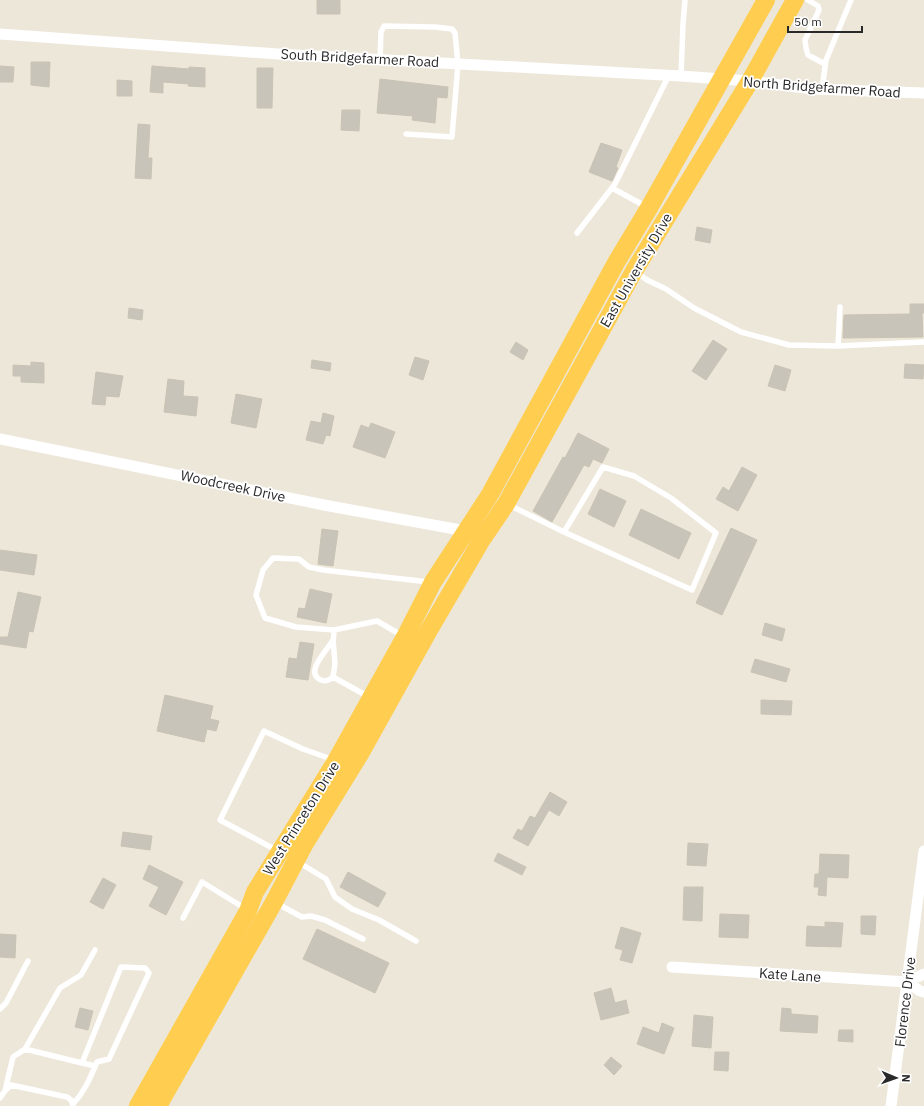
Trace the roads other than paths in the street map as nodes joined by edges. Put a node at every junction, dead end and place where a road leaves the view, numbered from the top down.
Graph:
1 (685, 0) edge
2 (766, 0) edge
3 (795, 0) edge
4 (808, 0) edge
5 (851, 0) edge
6 (0, 34) edge
7 (380, 60) junction
8 (458, 64) junction
9 (825, 64) junction
10 (668, 75) junction
11 (681, 76) junction
12 (720, 80) junction
13 (750, 81) junction
14 (822, 89) junction
15 (924, 93) edge
16 (406, 134) dead end
17 (612, 188) junction
18 (649, 208) junction
19 (577, 233) dead end
20 (634, 271) junction
21 (840, 307) dead end
22 (924, 342) edge
23 (838, 346) junction
24 (0, 439) edge
25 (497, 500) junction
26 (466, 531) junction
27 (564, 532) junction
28 (481, 541) joint
29 (433, 582) junction
30 (334, 630) junction
31 (405, 637) junction
32 (333, 639) junction
33 (333, 678) junction
34 (371, 698) junction
35 (336, 761) junction
36 (924, 851) edge
37 (288, 857) junction
38 (274, 902) junction
39 (248, 911) junction
40 (183, 918) dead end
41 (363, 939) dead end
42 (416, 941) dead end
43 (95, 950) dead end
44 (28, 961) dead end
45 (672, 967) dead end
46 (924, 974) edge
47 (907, 982) junction
48 (924, 992) edge
49 (0, 1009) edge
50 (25, 1049) junction
51 (82, 1064) junction
52 (95, 1066) junction
53 (5, 1091) junction
54 (0, 1098) edge
55 (73, 1105) edge
56 (138, 1106) edge
57 (158, 1106) edge
58 (891, 1106) edge

1 - 11 lane
2 - 12 highway, East University Drive
3 - 13 highway, East University Drive
4 - 9 lane
5 - 9 lane
6 - 7 street, South Bridgefarmer Road
7 - 8 street, South Bridgefarmer Road
7 - 8 lane
8 - 10 street, South Bridgefarmer Road
8 - 16 lane
9 - 14 lane
10 - 11 street, South Bridgefarmer Road
10 - 17 lane
11 - 12 street, South Bridgefarmer Road
12 - 13 street, North Bridgefarmer Road
12 - 18 highway, East University Drive
13 - 14 street, North Bridgefarmer Road
13 - 20 highway, East University Drive
14 - 15 street, North Bridgefarmer Road
17 - 18 lane
17 - 19 lane
18 - 25 highway, East University Drive
20 - 23 lane
20 - 25 highway, East University Drive
21 - 23 lane
22 - 23 lane
24 - 26 street, Woodcreek Drive
25 - 26 highway, East University Drive
25 - 27 lane
25 - 28 highway, East University Drive
26 - 29 highway, West Princeton Drive
27 - 27 lane
28 - 37 highway, West Princeton Drive
29 - 30 lane
29 - 31 highway, West Princeton Drive
30 - 31 lane
30 - 32 lane
31 - 34 highway, West Princeton Drive
32 - 33 lane
32 - 33 lane
33 - 34 lane
34 - 35 highway, West Princeton Drive
35 - 37 highway, West Princeton Drive
35 - 37 lane
36 - 47 street, Florence Drive
37 - 38 highway, West Princeton Drive
37 - 39 highway, West Princeton Drive
37 - 42 lane
38 - 41 lane
38 - 57 highway, West Princeton Drive
39 - 40 lane
39 - 56 highway, West Princeton Drive
43 - 50 lane
44 - 49 lane
45 - 47 street, Kate Lane
46 - 47 street
47 - 48 street
47 - 58 street, Florence Drive
50 - 51 lane
50 - 53 lane
51 - 52 lane
51 - 52 lane
52 - 55 lane
53 - 54 lane
53 - 55 lane

